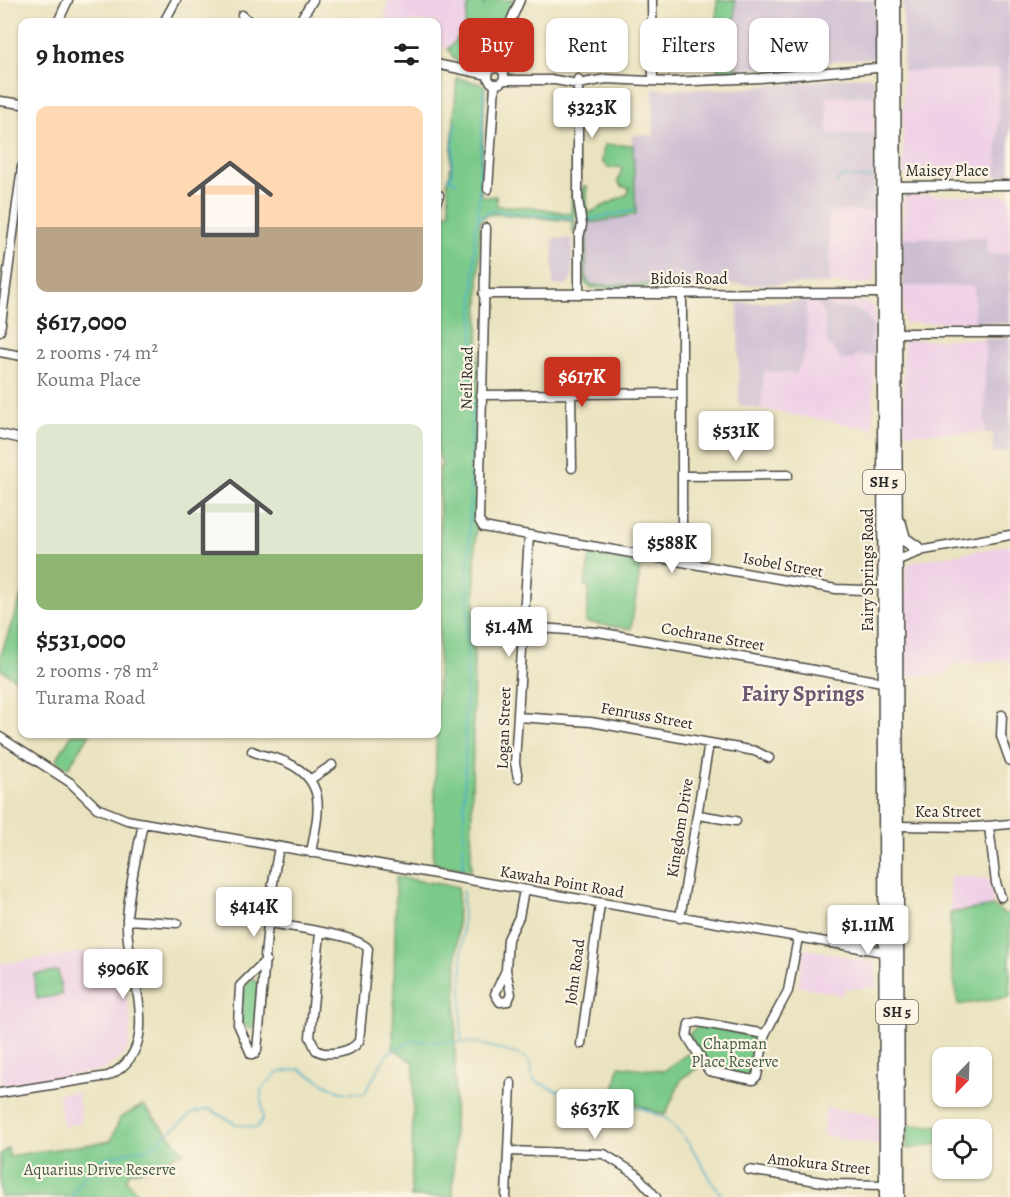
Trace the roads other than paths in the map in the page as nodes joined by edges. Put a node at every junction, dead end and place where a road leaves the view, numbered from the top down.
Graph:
1 (68, 0) edge
2 (176, 0) edge
3 (313, 0) edge
4 (520, 0) edge
5 (652, 0) edge
6 (883, 0) edge
7 (894, 0) edge
8 (242, 15) dead end
9 (60, 18) edge
10 (166, 18) edge
11 (245, 18) edge
12 (302, 18) edge
13 (512, 18) edge
14 (441, 65) edge
15 (459, 67) edge
16 (889, 67) junction
17 (491, 72) edge
18 (502, 72) edge
19 (504, 80) junction
20 (653, 80) junction
21 (578, 81) junction
22 (495, 85) junction
23 (0, 101) edge
24 (18, 103) edge
25 (1010, 185) edge
26 (890, 186) junction
27 (489, 189) dead end
28 (18, 214) edge
29 (486, 228) dead end
30 (579, 293) junction
31 (889, 293) junction
32 (483, 294) junction
33 (682, 294) junction
34 (0, 331) edge
35 (889, 333) junction
36 (1010, 333) edge
37 (0, 352) edge
38 (18, 355) edge
39 (682, 393) junction
40 (481, 395) junction
41 (572, 395) junction
42 (895, 422) junction
43 (0, 434) edge
44 (18, 438) edge
45 (885, 458) junction
46 (572, 468) dead end
47 (788, 475) dead end
48 (684, 476) junction
49 (895, 476) junction
50 (884, 490) junction
51 (483, 527) joint
52 (1010, 535) edge
53 (529, 536) junction
54 (921, 549) junction
55 (897, 558) junction
56 (682, 562) junction
57 (865, 590) dead end
58 (885, 599) junction
59 (524, 627) junction
60 (890, 683) junction
61 (1002, 715) dead end
62 (518, 717) junction
63 (0, 737) edge
64 (709, 743) junction
65 (252, 751) dead end
66 (769, 758) dead end
67 (1010, 761) edge
68 (332, 765) dead end
69 (518, 778) dead end
70 (311, 779) junction
71 (698, 815) junction
72 (736, 821) dead end
73 (143, 823) junction
74 (1010, 824) edge
75 (891, 827) junction
76 (989, 827) junction
77 (281, 847) junction
78 (311, 853) junction
79 (524, 890) junction
80 (1001, 897) dead end
81 (600, 904) junction
82 (680, 918) junction
83 (127, 920) junction
84 (268, 922) junction
85 (177, 923) dead end
86 (320, 933) junction
87 (885, 933) junction
88 (798, 938) junction
89 (836, 946) junction
90 (891, 953) junction
91 (266, 960) junction
92 (506, 970) dead end
93 (765, 1034) junction
94 (581, 1044) dead end
95 (891, 1065) junction
96 (511, 1083) dead end
97 (0, 1093) edge
98 (898, 1130) junction
99 (508, 1151) junction
100 (748, 1170) dead end
101 (886, 1191) edge
102 (506, 1197) edge
103 (656, 1197) edge
104 (898, 1197) edge

1 - 9 street
2 - 10 street
3 - 12 street
4 - 13 street
5 - 20 street
6 - 16 highway, Fairy Springs Road / SH 5
7 - 16 highway, Fairy Springs Road / SH 5
8 - 11 street
14 - 15 street
16 - 20 street
16 - 26 highway, Fairy Springs Road / SH 5
17 - 22 street
18 - 19 street
19 - 21 street
19 - 22 street
20 - 21 street
21 - 30 street
22 - 27 street
23 - 24 street
25 - 26 street, Maisey Place
26 - 31 highway, Fairy Springs Road / SH 5
28 - 34 street
29 - 32 street, Neil Road
30 - 32 street, Bidois Road
30 - 33 street, Bidois Road
31 - 33 street, Bidois Road
31 - 35 highway, Fairy Springs Road / SH 5
32 - 40 street, Neil Road
33 - 39 street
35 - 36 street
35 - 42 highway, Fairy Springs Road / SH 5
35 - 45 highway, Fairy Springs Road / SH 5
37 - 38 street
39 - 41 street
39 - 48 street
40 - 41 street
40 - 51 street, Neil Road
41 - 46 street
42 - 45 highway
42 - 49 highway, Fairy Springs Road / SH 5
43 - 44 street
45 - 50 highway, Fairy Springs Road / SH 5
47 - 48 street
48 - 56 street
49 - 54 highway
49 - 55 highway, Fairy Springs Road / SH 5
50 - 55 highway, SH 5
50 - 58 highway, Fairy Springs Road / SH 5
51 - 53 street, Isobel Street
52 - 54 street
53 - 56 street, Isobel Street
53 - 59 street, Logan Street
54 - 55 street
55 - 58 highway, SH 5
55 - 60 highway, Fairy Springs Road / SH 5
56 - 57 street, Isobel Street
58 - 60 highway, Fairy Springs Road / SH 5
59 - 60 street, Cochrane Street
59 - 62 street, Logan Street
60 - 75 highway, Fairy Springs Road / SH 5
61 - 67 street
62 - 64 street, Fenruss Street
62 - 69 street, Logan Street
63 - 73 street, Kawaha Point Road
64 - 66 street, Fenruss Street
64 - 71 street, Kingdom Drive
65 - 70 street
68 - 70 street
70 - 78 street
71 - 72 street
71 - 82 street, Kingdom Drive
73 - 77 street, Kawaha Point Road
73 - 83 street
74 - 76 street, Kea Street
75 - 76 street, Kea Street
75 - 87 highway, Fairy Springs Road / SH 5
75 - 90 highway, Fairy Springs Road / SH 5
76 - 80 street
77 - 78 street, Kawaha Point Road
77 - 84 street
78 - 79 street, Kawaha Point Road
79 - 81 street, Kawaha Point Road
79 - 92 street
81 - 82 street, Kawaha Point Road
81 - 94 street, John Road
82 - 88 street, Kawaha Point Road
83 - 85 street
83 - 97 street
84 - 86 street
84 - 91 street
86 - 86 street
87 - 89 street, Kawaha Point Road
87 - 90 highway, Fairy Springs Road / SH 5
88 - 89 street, Kawaha Point Road
88 - 93 street
89 - 90 street, Kawaha Point Road
90 - 95 highway, Fairy Springs Road / SH 5
91 - 91 street
93 - 93 street
95 - 98 highway, Fairy Springs Road / SH 5
95 - 101 highway, Fairy Springs Road / SH 5
96 - 99 street
98 - 101 highway
98 - 104 highway, Fairy Springs Road / SH 5
99 - 102 street
99 - 103 street
100 - 101 street, Amokura Street

